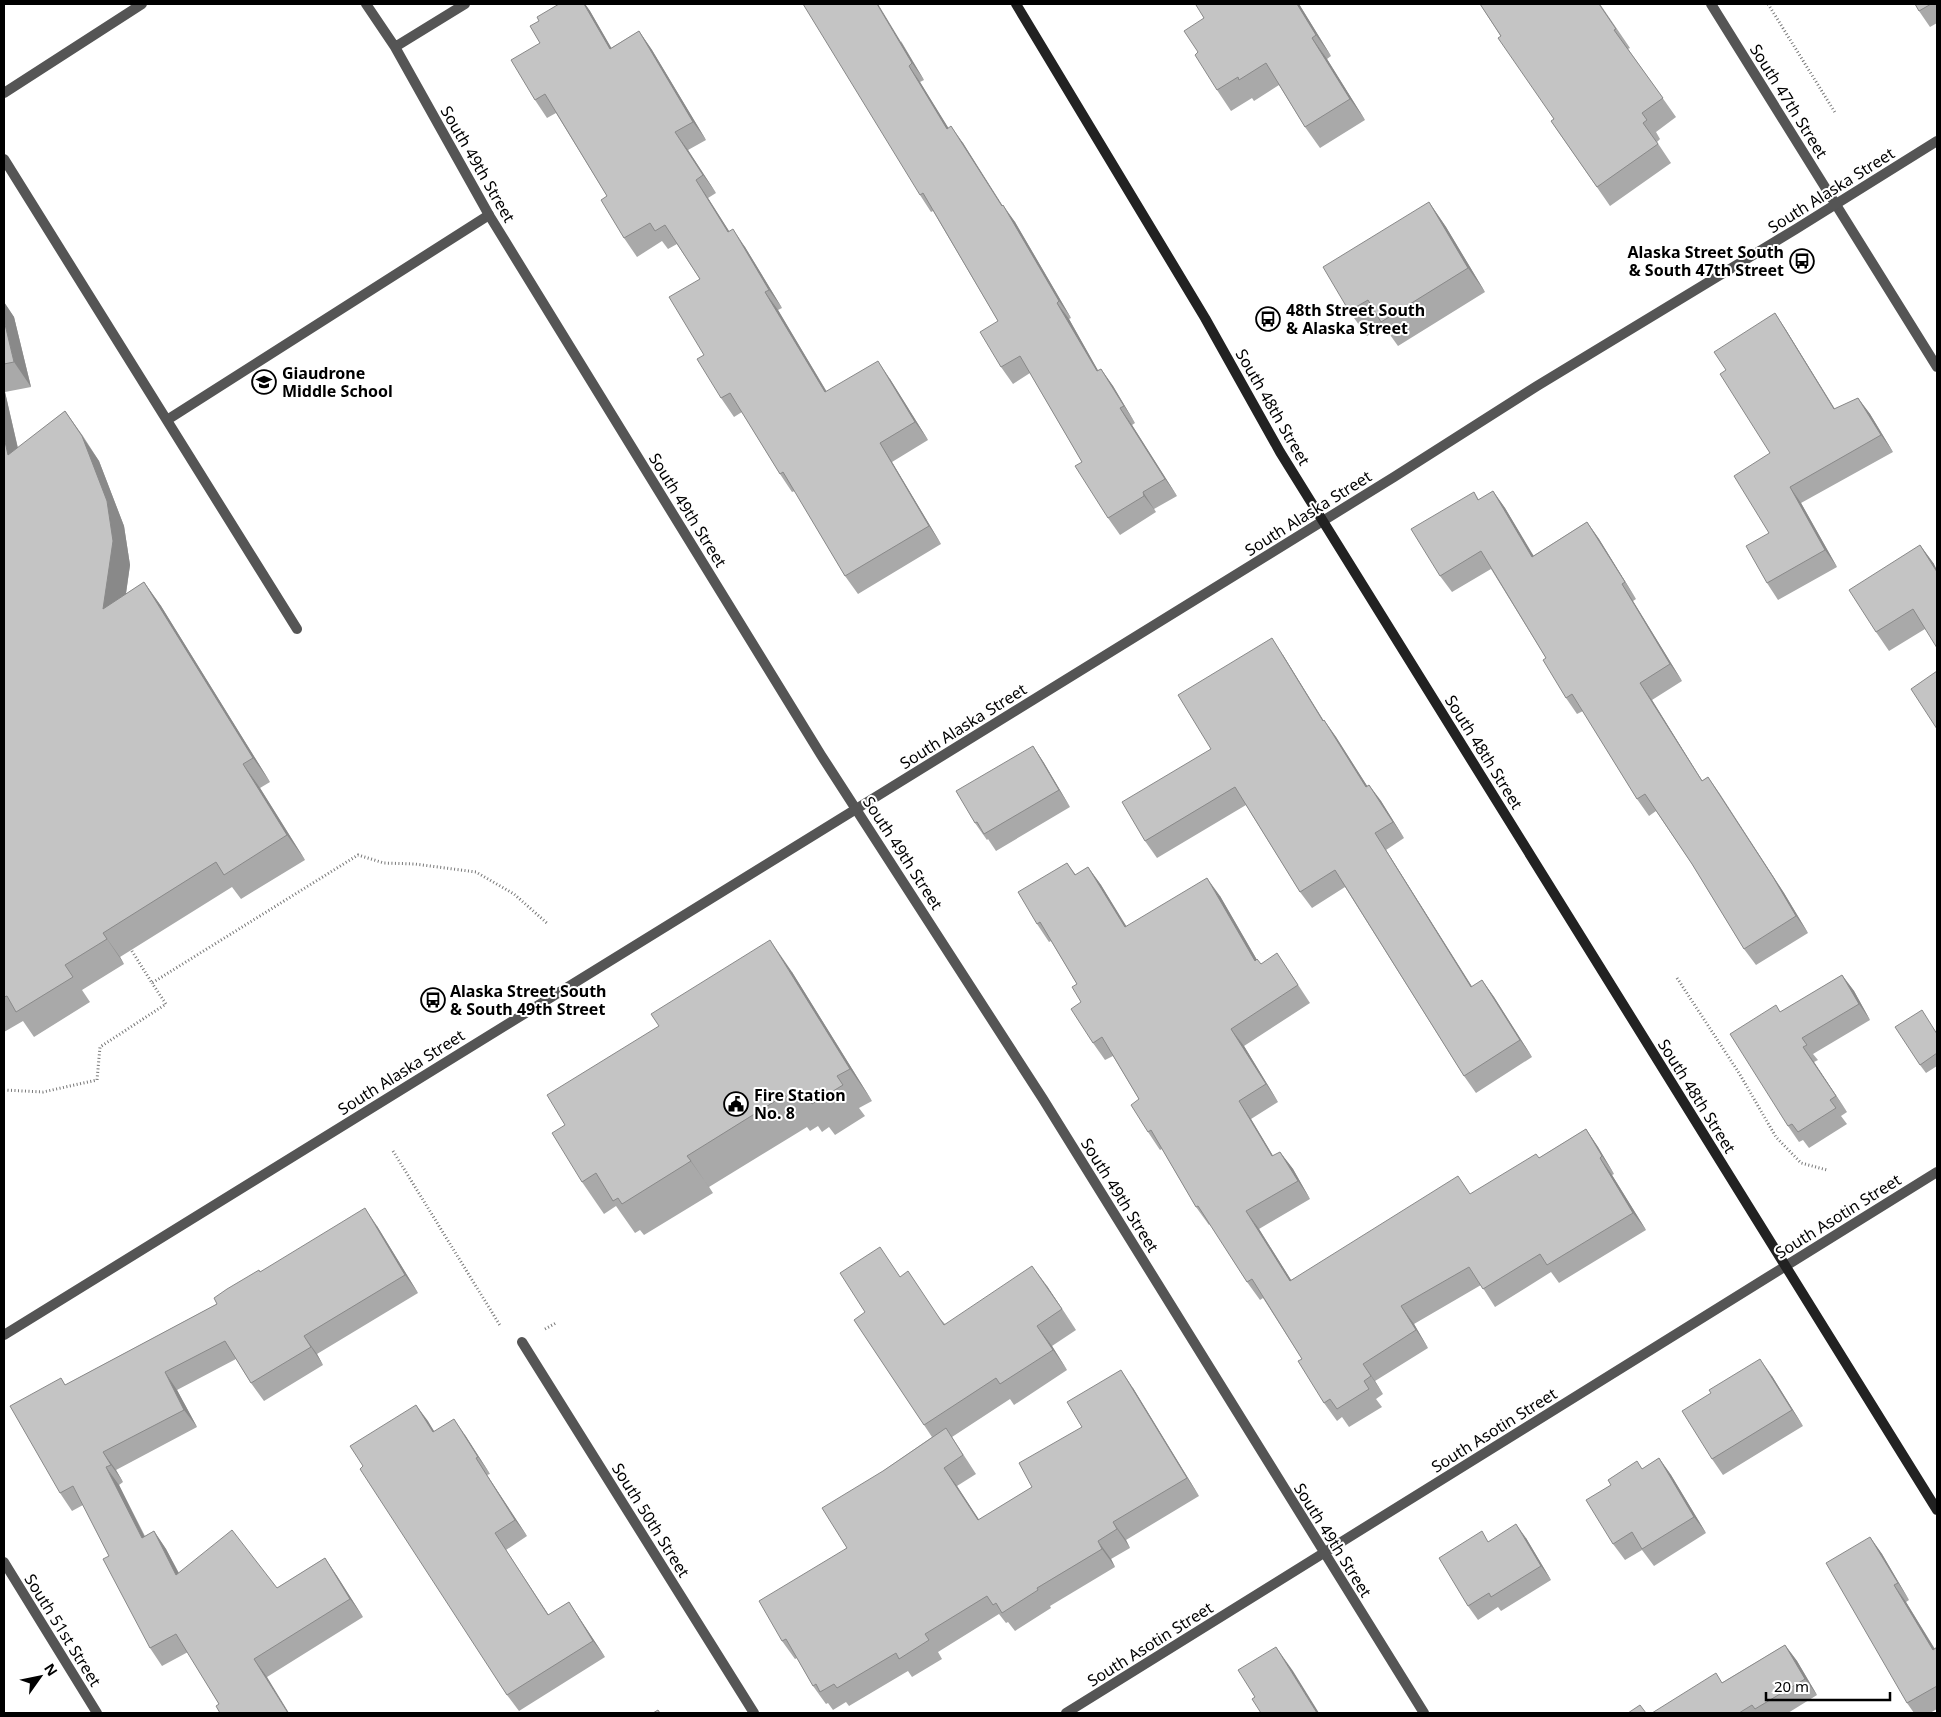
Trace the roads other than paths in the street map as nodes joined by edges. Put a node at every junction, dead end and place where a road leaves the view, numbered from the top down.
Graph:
1 (142, 4) edge
2 (366, 4) edge
3 (465, 4) edge
4 (1016, 4) edge
5 (1711, 4) edge
6 (395, 47) junction
7 (4, 93) edge
8 (1937, 141) edge
9 (4, 159) edge
10 (1835, 205) junction
11 (489, 215) junction
12 (1937, 367) edge
13 (167, 420) junction
14 (1323, 521) junction
15 (297, 629) dead end
16 (856, 808) junction
17 (1937, 1172) edge
18 (1785, 1266) junction
19 (4, 1335) edge
20 (522, 1342) road end
21 (1937, 1510) edge
22 (1324, 1553) junction
23 (4, 1562) edge
24 (97, 1713) edge
25 (754, 1713) edge
26 (1066, 1713) edge
27 (1424, 1713) edge

1 - 7 street
2 - 6 street, South 49th Street
3 - 6 street
4 - 14 main road, South 48th Street
5 - 10 street, South 47th Street
6 - 11 street, South 49th Street
8 - 10 street, South Alaska Street
9 - 13 street
10 - 12 street, South 47th Street
10 - 14 street, South Alaska Street
11 - 13 street
11 - 16 street, South 49th Street
13 - 15 street
14 - 16 street, South Alaska Street
14 - 18 main road, South 48th Street
16 - 19 street, South Alaska Street
16 - 22 street, South 49th Street
17 - 18 street, South Asotin Street
18 - 21 main road, South 48th Street
18 - 22 street, South Asotin Street
20 - 25 street, South 50th Street
22 - 26 street, South Asotin Street
22 - 27 street, South 49th Street
23 - 24 street, South 51st Street

